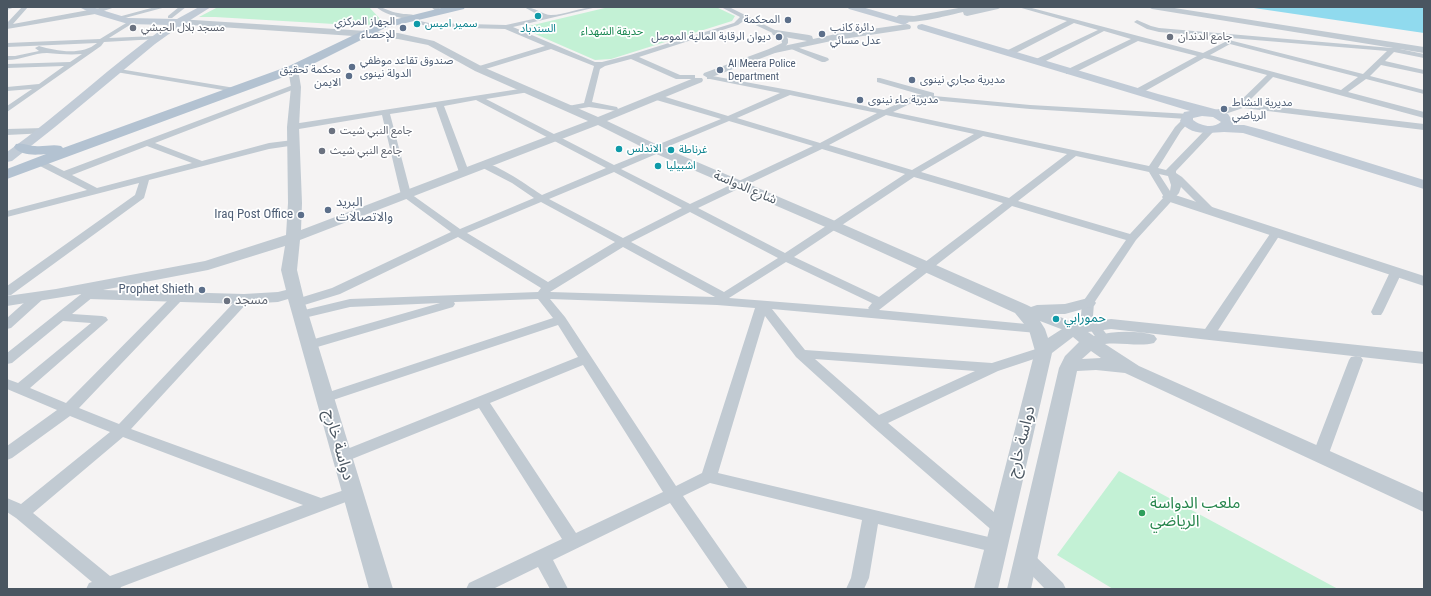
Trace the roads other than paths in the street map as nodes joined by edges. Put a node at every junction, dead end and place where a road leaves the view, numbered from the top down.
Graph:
1 (12, 7) edge
2 (25, 7) edge
3 (84, 7) edge
4 (112, 7) edge
5 (164, 7) edge
6 (183, 7) edge
7 (206, 7) edge
8 (212, 7) edge
9 (527, 7) edge
10 (591, 7) edge
11 (724, 7) edge
12 (852, 7) edge
13 (863, 7) edge
14 (977, 7) edge
15 (998, 7) edge
16 (1012, 7) edge
17 (1152, 7) edge
18 (1167, 7) edge
19 (7, 8) edge
20 (380, 8) edge
21 (465, 8) edge
22 (1023, 8) edge
23 (436, 9) edge
24 (95, 12) junction
25 (956, 13) junction
26 (548, 17) junction
27 (744, 17) junction
28 (183, 18) junction
29 (125, 19) junction
30 (418, 20) junction
31 (1073, 21) junction
32 (1137, 22) dead end
33 (911, 24) junction
34 (506, 27) junction
35 (351, 28) joint
36 (1104, 29) junction
37 (376, 30) junction
38 (776, 33) junction
39 (1196, 33) junction
40 (398, 36) junction
41 (155, 38) junction
42 (1138, 38) junction
43 (103, 41) junction
44 (76, 42) junction
45 (1229, 42) junction
46 (1381, 43) junction
47 (41, 44) junction
48 (7, 45) edge
49 (552, 46) junction
50 (1424, 46) edge
51 (790, 47) junction
52 (1406, 47) junction
53 (1392, 50) junction
54 (1424, 50) edge
55 (47, 51) junction
56 (91, 51) junction
57 (772, 51) junction
58 (65, 53) junction
59 (1009, 54) junction
60 (1202, 56) junction
61 (1424, 56) edge
62 (632, 57) junction
63 (11, 58) edge
64 (825, 60) dead end
65 (50, 61) dead end
66 (7, 62) edge
67 (1038, 62) junction
68 (1380, 62) junction
69 (72, 64) junction
70 (602, 64) junction
71 (7, 66) edge
72 (293, 69) junction
73 (479, 69) junction
74 (116, 70) junction
75 (60, 72) junction
76 (1069, 72) junction
77 (1424, 72) edge
78 (7, 73) edge
79 (46, 73) dead end
80 (33, 74) dead end
81 (1272, 74) junction
82 (709, 76) junction
83 (1364, 76) junction
84 (694, 78) junction
85 (880, 80) dead end
86 (40, 86) junction
87 (296, 87) junction
88 (7, 90) edge
89 (235, 90) junction
90 (526, 90) junction
91 (789, 92) junction
92 (1137, 92) junction
93 (1424, 92) edge
94 (1342, 93) junction
95 (656, 97) junction
96 (1154, 97) junction
97 (24, 98) junction
98 (478, 98) junction
99 (942, 99) junction
100 (7, 100) edge
101 (438, 104) junction
102 (588, 104) junction
103 (1240, 106) junction
104 (571, 108) junction
105 (614, 109) junction
106 (7, 110) edge
107 (884, 112) junction
108 (1210, 112) junction
109 (386, 113) junction
110 (1424, 115) edge
111 (1187, 117) junction
112 (728, 119) junction
113 (594, 120) junction
114 (1220, 125) junction
115 (293, 127) junction
116 (1424, 127) edge
117 (44, 131) junction
118 (7, 132) edge
119 (982, 133) junction
120 (556, 137) junction
121 (146, 143) junction
122 (293, 143) junction
123 (86, 144) junction
124 (821, 146) junction
125 (21, 148) junction
126 (656, 150) junction
127 (1075, 153) junction
128 (7, 158) edge
129 (39, 162) junction
130 (202, 164) junction
131 (484, 165) junction
132 (614, 169) junction
133 (1152, 170) junction
134 (464, 172) junction
135 (913, 173) junction
136 (7, 174) edge
137 (1171, 174) junction
138 (63, 175) junction
139 (1424, 177) edge
140 (145, 178) junction
141 (737, 185) junction
142 (1424, 185) edge
143 (96, 191) junction
144 (406, 195) junction
145 (1169, 197) junction
146 (542, 199) junction
147 (1010, 203) junction
148 (690, 208) junction
149 (1211, 211) junction
150 (7, 214) edge
151 (835, 226) junction
152 (459, 233) junction
153 (1276, 233) junction
154 (293, 238) junction
155 (1132, 238) junction
156 (623, 242) junction
157 (785, 257) junction
158 (925, 267) junction
159 (1396, 272) junction
160 (1424, 281) edge
161 (544, 291) junction
162 (7, 292) edge
163 (56, 294) junction
164 (89, 294) junction
165 (39, 296) junction
166 (177, 298) junction
167 (467, 298) junction
168 (720, 298) junction
169 (244, 299) junction
170 (7, 301) edge
171 (880, 302) junction
172 (297, 303) junction
173 (1088, 303) junction
174 (762, 304) junction
175 (1021, 309) junction
176 (1377, 312) dead end
177 (869, 313) junction
178 (59, 317) junction
179 (560, 320) junction
180 (7, 325) edge
181 (1037, 329) junction
182 (1090, 334) junction
183 (1208, 335) junction
184 (309, 345) junction
185 (1044, 351) junction
186 (801, 354) junction
187 (1424, 358) edge
188 (7, 360) edge
189 (586, 360) junction
190 (1356, 360) junction
191 (993, 368) junction
192 (1068, 368) junction
193 (1424, 368) edge
194 (1133, 370) junction
195 (14, 387) edge
196 (325, 398) junction
197 (482, 402) junction
198 (69, 410) junction
199 (877, 422) junction
200 (121, 431) junction
201 (7, 454) edge
202 (342, 456) junction
203 (1320, 456) junction
204 (709, 477) junction
205 (352, 493) junction
206 (673, 494) junction
207 (1424, 503) edge
208 (322, 505) junction
209 (14, 508) edge
210 (870, 515) junction
211 (999, 537) junction
212 (573, 542) junction
213 (542, 557) junction
214 (1026, 558) junction
215 (105, 588) edge
216 (381, 589) edge
217 (475, 589) edge
218 (559, 589) edge
219 (739, 589) edge
220 (855, 589) edge
221 (986, 589) edge
222 (1019, 589) edge
223 (1057, 589) edge

1 - 19 street
2 - 24 street
3 - 24 main road
4 - 24 street
5 - 29 street
6 - 28 street
7 - 28 main road
8 - 28 main road
9 - 26 street
10 - 26 street
11 - 27 street
12 - 33 main road
13 - 33 main road
14 - 25 street
15 - 25 street
16 - 22 street
17 - 46 street
18 - 50 street
20 - 30 street
20 - 37 street
21 - 23 main road
21 - 37 main road
22 - 31 street
23 - 30 main road
24 - 29 main road
25 - 33 street
25 - 33 street
26 - 34 street
27 - 38 street
27 - 62 street
28 - 29 main road
28 - 35 street
28 - 37 street
28 - 41 main road
29 - 43 street
30 - 34 street
30 - 37 main road
31 - 36 street
31 - 59 street
32 - 39 street
33 - 38 street
33 - 51 street
33 - 59 main road
34 - 49 street
35 - 37 main road
36 - 42 street
36 - 67 street
37 - 40 street, شارع الدواسة
37 - 40 street, شارع الدواسة
37 - 72 main road
38 - 57 street
39 - 45 street
39 - 53 street
40 - 73 street, شارع الدواسة
41 - 43 street
41 - 74 main road
42 - 60 street
42 - 76 street
43 - 44 street
43 - 56 street
44 - 47 street
44 - 58 street
45 - 60 street
45 - 83 street
46 - 52 street
46 - 53 street
47 - 48 street
47 - 55 street
49 - 70 street
49 - 73 street
51 - 57 street
51 - 64 street
52 - 53 street
52 - 54 street
53 - 61 street
53 - 68 street
55 - 58 street
55 - 63 street
56 - 58 street
56 - 69 street
57 - 82 street
58 - 65 street
59 - 67 main road
60 - 81 street
60 - 92 street
62 - 70 street
62 - 84 street
63 - 66 street
67 - 76 main road
68 - 77 street
68 - 83 street
69 - 71 street
69 - 75 street
70 - 102 street
72 - 87 street, دواسة خارج
72 - 89 main road
73 - 90 street, شارع الدواسة
74 - 89 street
74 - 117 main road
75 - 79 street
75 - 86 street
76 - 92 main road
78 - 80 street
81 - 94 street
81 - 103 street
82 - 84 street
82 - 91 street
83 - 93 street
83 - 94 street
84 - 95 street
84 - 105 street
85 - 99 street
86 - 88 street
86 - 97 street
87 - 115 street, دواسة خارج
87 - 121 street
89 - 123 main road
90 - 98 street
90 - 104 street, شارع الدواسة
91 - 107 street
91 - 112 street
92 - 96 main road
94 - 110 street
95 - 112 street
95 - 113 street
96 - 108 main road
96 - 111 main road
97 - 100 street
97 - 106 street
98 - 101 street
98 - 120 street
99 - 107 street
99 - 111 street
101 - 109 street
101 - 134 street
102 - 104 street
102 - 105 street
103 - 108 street
103 - 114 street
103 - 116 street
104 - 113 street, شارع الدواسة
105 - 113 street
107 - 119 street
107 - 124 street
108 - 111 main road
108 - 114 main road
109 - 115 street
109 - 144 street
111 - 114 main road
111 - 133 street
112 - 124 street
112 - 126 street
113 - 120 street
113 - 126 street, شارع الدواسة
114 - 137 street
114 - 139 main road
114 - 142 main road
115 - 122 street, دواسة خارج
117 - 118 street
117 - 125 main road
119 - 127 street
119 - 135 street
120 - 131 street
120 - 132 street
121 - 130 street
121 - 138 street
122 - 130 street
122 - 154 street, دواسة خارج
123 - 125 main road
123 - 129 main road
124 - 135 street
124 - 141 street
125 - 128 main road
126 - 132 street
126 - 141 street, شارع الدواسة
127 - 133 street
127 - 147 street
129 - 136 main road
129 - 138 street
130 - 140 street
131 - 134 street
131 - 146 street
132 - 146 street
132 - 148 street
133 - 137 street
133 - 145 street
134 - 144 street
135 - 147 street
135 - 151 street
137 - 145 street
137 - 149 street
138 - 143 street
140 - 143 street
140 - 162 street
141 - 148 street
141 - 151 street, شارع الدواسة
143 - 150 street
144 - 152 street
144 - 154 street
145 - 149 street
145 - 155 street
146 - 152 street
146 - 156 street
147 - 155 street
147 - 158 street
148 - 156 street
148 - 157 street
149 - 153 street
151 - 157 street
151 - 158 street, شارع الدواسة
152 - 161 street
152 - 172 street
153 - 159 street
153 - 183 street
154 - 163 street
154 - 172 street, دواسة خارج
155 - 173 street
156 - 161 street
156 - 168 street
157 - 168 street
157 - 171 street
158 - 171 street
158 - 175 street, شارع الدواسة
159 - 160 street
159 - 176 street
161 - 167 street
161 - 168 street
161 - 179 street
163 - 164 street
163 - 165 street
164 - 166 street
164 - 178 street
165 - 170 street
165 - 180 street
166 - 169 street
166 - 198 street
167 - 172 street
167 - 184 street
168 - 174 street
169 - 172 street
169 - 200 street
171 - 177 street
172 - 184 street, دواسة خارج
173 - 175 street
173 - 182 street
174 - 177 street
174 - 186 street
174 - 204 street
175 - 181 street
175 - 182 street, شارع الدواسة
177 - 181 street
178 - 188 street
178 - 195 street
179 - 189 street
179 - 196 street
181 - 185 street
182 - 183 street
182 - 185 street
182 - 190 street
182 - 192 street, دواسة خارج
182 - 194 street
183 - 187 street
184 - 196 street, دواسة خارج
185 - 191 street
185 - 211 street, دواسة خارج
186 - 191 street
186 - 199 street
189 - 197 street
189 - 206 street
190 - 193 street
190 - 203 street
191 - 199 street
192 - 194 street
192 - 214 street, دواسة خارج
194 - 203 street
195 - 198 street
196 - 202 street, دواسة خارج
197 - 202 street
197 - 212 street
198 - 200 street
198 - 201 street
199 - 211 street
200 - 208 street
200 - 209 street
202 - 205 street, دواسة خارج
203 - 207 street
204 - 206 street
204 - 210 street
205 - 208 street
205 - 216 street, دواسة خارج
206 - 212 street
206 - 219 street
208 - 215 street
209 - 215 street
210 - 211 street
210 - 220 street
211 - 221 street, دواسة خارج
212 - 213 street
213 - 217 street
213 - 218 street
214 - 222 street, دواسة خارج
214 - 223 street

